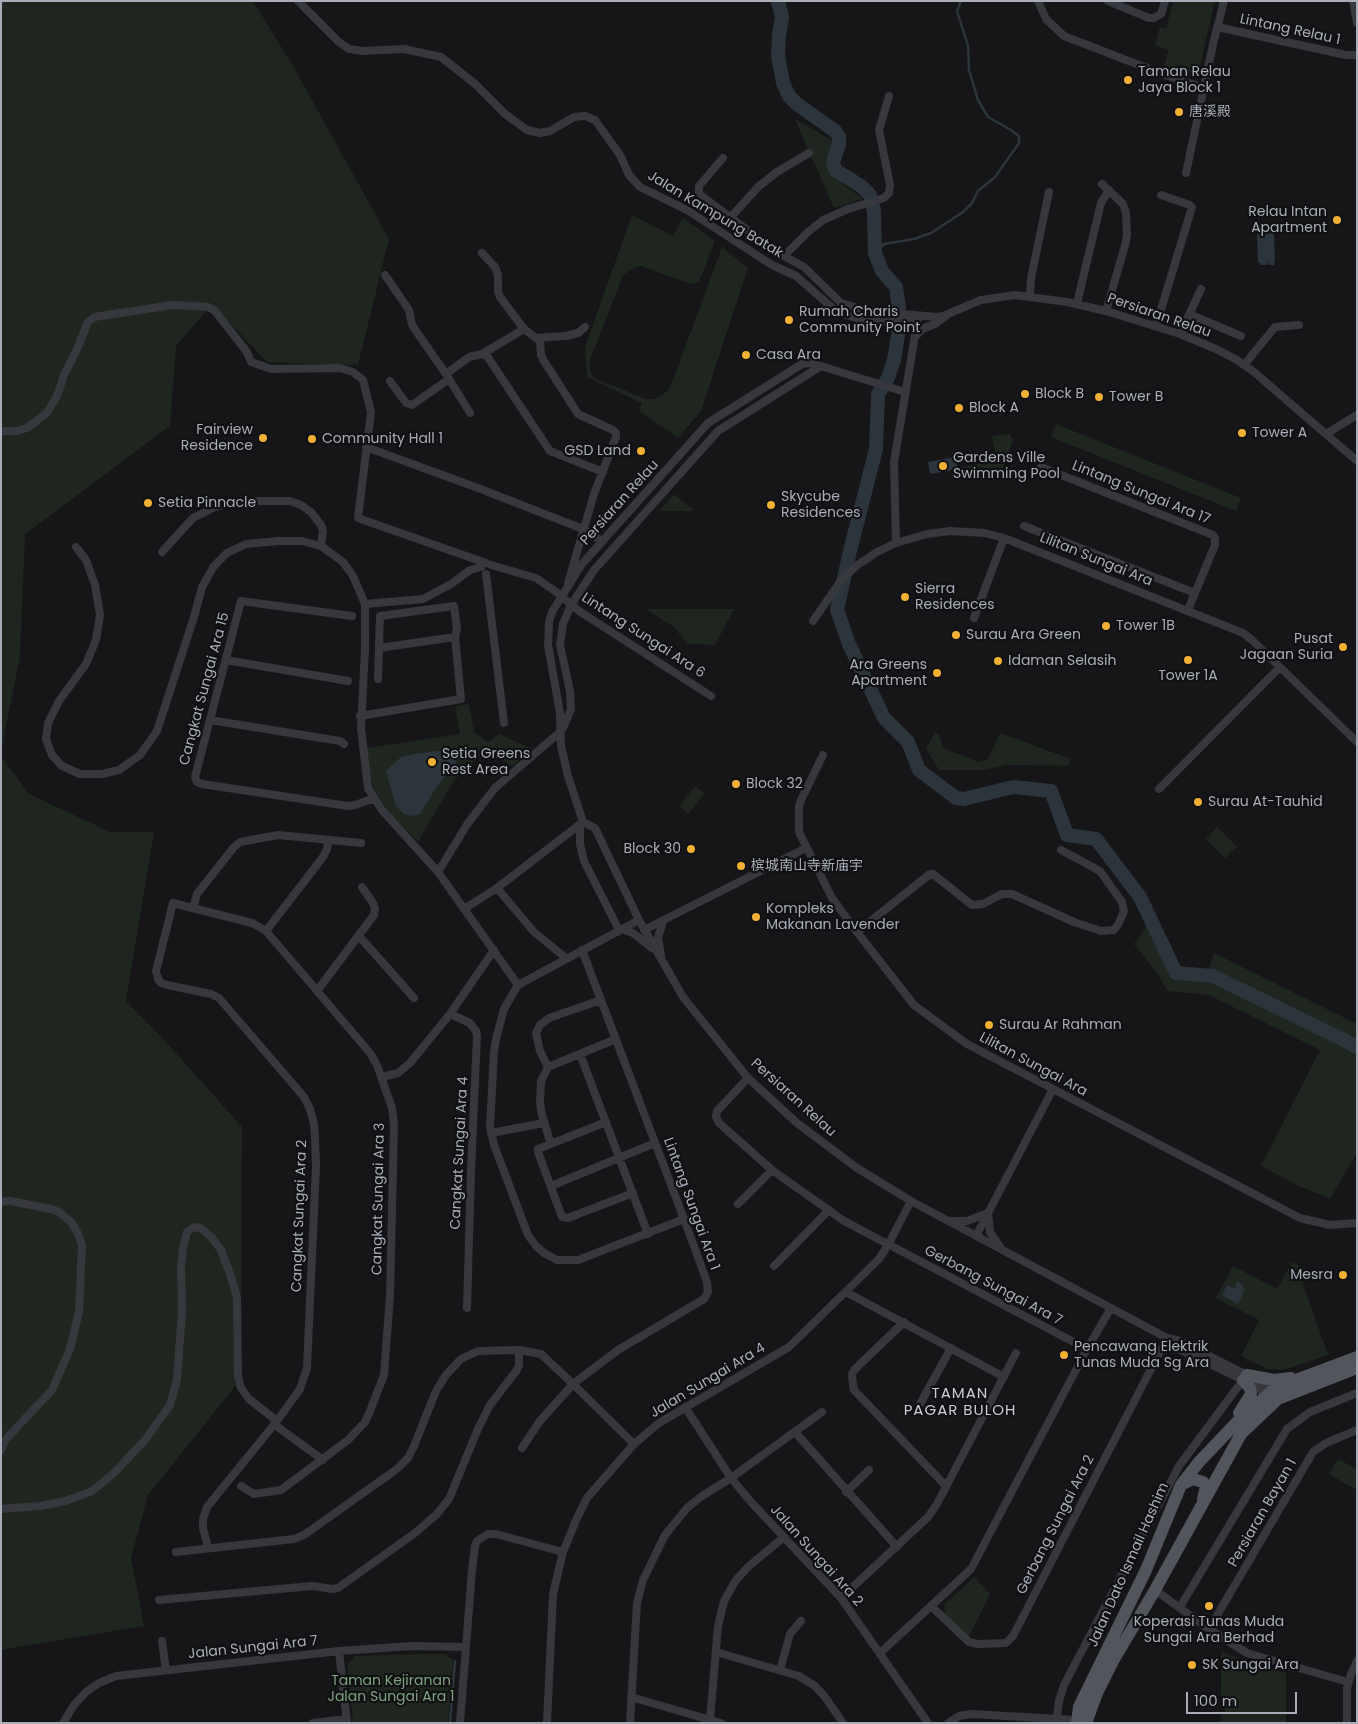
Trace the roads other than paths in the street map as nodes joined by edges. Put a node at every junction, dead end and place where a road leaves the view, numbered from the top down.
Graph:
1 (298, 1) edge
2 (1038, 1) edge
3 (1108, 1) edge
4 (1165, 1) edge
5 (1224, 1) edge
6 (1353, 1) edge
7 (1357, 22) edge
8 (1218, 28) junction
9 (1357, 55) edge
10 (1204, 88) junction
11 (889, 96) dead end
12 (809, 153) dead end
13 (723, 158) dead end
14 (1186, 173) dead end
15 (1102, 184) dead end
16 (1109, 190) junction
17 (1049, 192) dead end
18 (1161, 195) dead end
19 (730, 218) junction
20 (482, 253) dead end
21 (784, 256) junction
22 (385, 275) dead end
23 (1201, 289) dead end
24 (1030, 296) junction
25 (1077, 304) junction
26 (1106, 311) junction
27 (950, 314) junction
28 (1189, 314) junction
29 (918, 318) junction
30 (1156, 326) junction
31 (1299, 326) dead end
32 (585, 327) dead end
33 (524, 329) junction
34 (1180, 334) junction
35 (1241, 336) dead end
36 (536, 338) junction
37 (914, 338) junction
38 (482, 354) junction
39 (1244, 365) junction
40 (821, 366) junction
41 (448, 376) junction
42 (390, 381) dead end
43 (905, 392) junction
44 (470, 413) dead end
45 (1357, 415) edge
46 (1, 431) edge
47 (1326, 434) junction
48 (366, 447) junction
49 (1357, 461) edge
50 (1041, 467) dead end
51 (603, 472) junction
52 (1024, 526) dead end
53 (583, 529) junction
54 (1004, 538) junction
55 (602, 541) junction
56 (896, 543) junction
57 (321, 546) junction
58 (76, 547) dead end
59 (162, 552) dead end
60 (486, 567) junction
61 (568, 587) junction
62 (1195, 593) junction
63 (562, 596) junction
64 (365, 604) junction
65 (571, 605) junction
66 (1188, 610) junction
67 (352, 616) dead end
68 (974, 618) dead end
69 (813, 621) dead end
70 (455, 637) junction
71 (379, 648) junction
72 (226, 660) junction
73 (1280, 667) junction
74 (378, 679) dead end
75 (348, 681) dead end
76 (711, 696) dead end
77 (360, 716) junction
78 (210, 720) junction
79 (504, 723) dead end
80 (560, 732) junction
81 (1357, 742) edge
82 (344, 744) dead end
83 (823, 755) dead end
84 (1159, 788) dead end
85 (375, 798) junction
86 (582, 823) junction
87 (328, 841) junction
88 (361, 843) dead end
89 (806, 848) junction
90 (1061, 850) dead end
91 (438, 872) junction
92 (362, 887) dead end
93 (497, 888) junction
94 (173, 904) joint
95 (193, 908) junction
96 (464, 909) junction
97 (639, 920) junction
98 (663, 921) junction
99 (620, 930) junction
100 (644, 930) junction
101 (266, 931) junction
102 (857, 932) junction
103 (359, 936) junction
104 (494, 950) junction
105 (582, 950) junction
106 (657, 953) junction
107 (566, 958) junction
108 (662, 960) junction
109 (518, 985) junction
110 (317, 991) junction
111 (414, 998) dead end
112 (601, 1000) junction
113 (450, 1014) junction
114 (616, 1039) junction
115 (580, 1054) junction
116 (548, 1067) junction
117 (382, 1077) junction
118 (748, 1078) junction
119 (1053, 1089) junction
120 (606, 1122) junction
121 (544, 1123) junction
122 (490, 1133) junction
123 (549, 1138) dead end
124 (655, 1143) junction
125 (620, 1158) junction
126 (772, 1170) junction
127 (552, 1186) junction
128 (633, 1193) junction
129 (911, 1201) junction
130 (1, 1202) edge
131 (738, 1204) dead end
132 (829, 1210) junction
133 (988, 1213) junction
134 (684, 1219) junction
135 (946, 1220) junction
136 (1357, 1223) edge
137 (648, 1234) junction
138 (976, 1236) junction
139 (888, 1245) junction
140 (1003, 1251) junction
141 (774, 1266) dead end
142 (846, 1292) junction
143 (467, 1308) dead end
144 (1111, 1308) junction
145 (904, 1322) junction
146 (1167, 1338) junction
147 (951, 1348) junction
148 (1087, 1349) junction
149 (519, 1350) junction
150 (1016, 1353) dead end
151 (1357, 1357) edge
152 (1357, 1368) edge
153 (1307, 1375) junction
154 (1004, 1377) junction
155 (1245, 1377) junction
156 (574, 1384) junction
157 (1357, 1393) edge
158 (1272, 1397) junction
159 (920, 1404) dead end
160 (685, 1407) junction
161 (822, 1412) dead end
162 (276, 1423) junction
163 (1357, 1430) edge
164 (795, 1432) junction
165 (634, 1444) junction
166 (522, 1448) dead end
167 (1212, 1449) junction
168 (1, 1450) edge
169 (323, 1460) junction
170 (870, 1470) dead end
171 (731, 1478) junction
172 (1181, 1485) junction
173 (241, 1486) dead end
174 (946, 1486) junction
175 (846, 1492) junction
176 (1, 1509) edge
177 (1200, 1509) junction
178 (784, 1537) junction
179 (897, 1547) junction
180 (208, 1548) junction
181 (176, 1552) dead end
182 (563, 1552) junction
183 (1155, 1590) junction
184 (841, 1598) junction
185 (159, 1600) dead end
186 (932, 1607) junction
187 (1180, 1607) junction
188 (801, 1622) dead end
189 (1209, 1629) junction
190 (162, 1641) dead end
191 (466, 1647) junction
192 (340, 1651) junction
193 (716, 1652) junction
194 (880, 1654) junction
195 (1357, 1661) edge
196 (166, 1670) junction
197 (780, 1670) junction
198 (1348, 1682) junction
199 (631, 1697) junction
200 (1010, 1719) edge
201 (710, 1720) junction
202 (1059, 1720) edge
203 (347, 1721) edge
204 (952, 1722) edge
205 (1080, 1722) edge
206 (64, 1723) edge
207 (313, 1723) edge
208 (460, 1723) edge
209 (547, 1723) edge
210 (630, 1723) edge
211 (721, 1723) edge
212 (843, 1723) edge
213 (928, 1723) edge
214 (1347, 1723) edge

1 - 29 street, Jalan Kampung Batak
2 - 10 street
3 - 4 street
5 - 8 street
6 - 7 street
8 - 9 street, Lintang Relau 1
8 - 10 street
10 - 14 street
11 - 21 street
12 - 19 street
13 - 19 street
15 - 16 street
16 - 25 street
16 - 26 street
17 - 24 street
18 - 30 street
19 - 21 street
20 - 33 street
21 - 29 street
22 - 41 street
23 - 28 street
24 - 25 street, Persiaran Relau
24 - 27 street, Persiaran Relau
25 - 26 street, Persiaran Relau
26 - 30 street, Persiaran Relau
27 - 29 street, Persiaran Relau
27 - 37 street
28 - 34 street
28 - 35 street
29 - 37 street
30 - 34 street, Persiaran Relau
31 - 39 street
32 - 36 street
33 - 36 street
33 - 38 street
34 - 39 street, Persiaran Relau
36 - 51 street
37 - 43 street
38 - 41 street
38 - 51 street
39 - 47 street, Persiaran Relau
40 - 43 street, Persiaran Relau
40 - 55 street, Persiaran Relau
40 - 65 street, Persiaran Relau
41 - 42 street
41 - 44 street
43 - 56 street
45 - 47 street
46 - 48 street
47 - 49 street, Persiaran Relau
48 - 53 street
48 - 60 street, Lintang Sungai Ara 6
50 - 62 street, Lintang Sungai Ara 17
51 - 53 street
52 - 62 street, Lilitan Sungai Ara
53 - 55 street
53 - 61 street
54 - 56 street, Lilitan Sungai Ara
54 - 66 street, Lilitan Sungai Ara
54 - 68 street
55 - 61 street, Persiaran Relau
56 - 69 street, Lilitan Sungai Ara
57 - 58 street
57 - 59 street
57 - 64 street
60 - 63 street, Lintang Sungai Ara 6
60 - 64 street
60 - 79 street
61 - 63 street, Persiaran Relau
62 - 66 street, Lintang Sungai Ara 17
63 - 65 street, Lintang Sungai Ara 6
63 - 80 street, Persiaran Relau
64 - 77 street
65 - 76 street, Lintang Sungai Ara 6
65 - 80 street, Persiaran Relau
66 - 73 street, Lilitan Sungai Ara
67 - 72 street, Cangkat Sungai Ara 15
70 - 71 street
70 - 71 street
70 - 77 street
71 - 74 street
72 - 75 street
72 - 78 street, Cangkat Sungai Ara 15
73 - 81 street, Lilitan Sungai Ara
73 - 84 street
77 - 85 street
78 - 82 street
78 - 85 street, Cangkat Sungai Ara 15
80 - 86 street, Persiaran Relau
80 - 91 street
83 - 89 street, Lilitan Sungai Ara
85 - 91 street
86 - 93 street
86 - 97 street, Persiaran Relau
86 - 99 street
87 - 88 street
87 - 95 street
87 - 101 street
89 - 98 street
89 - 102 street, Lilitan Sungai Ara
90 - 102 street
91 - 96 street
92 - 103 street
93 - 96 street
93 - 107 street
94 - 95 street, Cangkat Sungai Ara 3
94 - 162 street, Cangkat Sungai Ara 2
95 - 101 street, Cangkat Sungai Ara 3
96 - 104 street
97 - 99 street
97 - 100 street, Persiaran Relau
98 - 100 street
98 - 108 street
99 - 105 street
99 - 106 street
100 - 106 street, Persiaran Relau
101 - 110 street, Cangkat Sungai Ara 3
102 - 119 street, Lilitan Sungai Ara
103 - 110 street
103 - 111 street
104 - 109 street
104 - 113 street
105 - 107 street
105 - 112 street, Lintang Sungai Ara 1
106 - 108 street, Persiaran Relau
107 - 109 street
108 - 118 street, Persiaran Relau
109 - 122 street
110 - 117 street, Cangkat Sungai Ara 3
112 - 114 street, Lintang Sungai Ara 1
112 - 116 street
113 - 117 street
113 - 143 street, Cangkat Sungai Ara 4
114 - 115 street
114 - 124 street, Lintang Sungai Ara 1
115 - 116 street
115 - 120 street
116 - 121 street
117 - 169 street, Cangkat Sungai Ara 3
118 - 126 street, Gerbang Sungai Ara 7
118 - 129 street, Persiaran Relau
119 - 133 street
119 - 136 street, Lilitan Sungai Ara
120 - 125 street
120 - 127 street
121 - 122 street
121 - 123 street
122 - 137 street
124 - 125 street
124 - 134 street, Lintang Sungai Ara 1
125 - 127 street
125 - 128 street
126 - 131 street
126 - 132 street, Gerbang Sungai Ara 7
127 - 128 street
128 - 137 street
129 - 135 street, Persiaran Relau
129 - 139 street, Jalan Sungai Ara 4
130 - 168 street
132 - 139 street, Gerbang Sungai Ara 7
132 - 141 street
133 - 135 street
133 - 138 street
133 - 140 street
134 - 137 street
134 - 156 street, Lintang Sungai Ara 1
135 - 138 street, Persiaran Relau
138 - 140 street, Persiaran Relau
139 - 142 street, Jalan Sungai Ara 4
139 - 148 street, Gerbang Sungai Ara 7
140 - 144 street, Persiaran Relau
142 - 145 street
142 - 160 street, Jalan Sungai Ara 4
144 - 146 street, Persiaran Relau
144 - 148 street
145 - 147 street
145 - 174 street
146 - 155 street, Persiaran Relau
146 - 186 street, Gerbang Sungai Ara 2
147 - 154 street
147 - 159 street
148 - 186 street
149 - 156 street
149 - 180 street
149 - 185 street
150 - 154 street
151 - 153 main road, Jalan Dato Ismail Hashim
152 - 158 main road, Jalan Dato Ismail Hashim
153 - 155 main road
153 - 158 main road, Jalan Dato Ismail Hashim
154 - 174 street
155 - 158 street, Persiaran Relau
155 - 167 main road
155 - 202 street
156 - 165 street
156 - 166 street, Lintang Sungai Ara 1
157 - 187 street
158 - 167 main road, Jalan Dato Ismail Hashim
158 - 177 main road, Jalan Dato Ismail Hashim
160 - 165 street, Jalan Sungai Ara 4
160 - 171 street, Jalan Sungai Ara 2
161 - 164 street
162 - 169 street
162 - 176 street
162 - 180 street, Cangkat Sungai Ara 2
163 - 189 street, Persiaran Bayan 1
164 - 171 street
164 - 175 street
165 - 182 street, Jalan Sungai Ara 4
167 - 172 main road, Jalan Dato Ismail Hashim
169 - 173 street, Cangkat Sungai Ara 3
170 - 175 street
171 - 178 street, Jalan Sungai Ara 2
171 - 199 street
172 - 177 main road
172 - 205 main road, Jalan Dato Ismail Hashim
174 - 179 street
175 - 179 street
177 - 183 main road, Jalan Dato Ismail Hashim
178 - 184 street, Jalan Sungai Ara 2
178 - 193 street
179 - 184 street
180 - 181 street
182 - 191 street
182 - 209 street, Jalan Sungai Ara 4
183 - 187 street
183 - 205 main road, Jalan Dato Ismail Hashim
184 - 194 street, Jalan Sungai Ara 2
186 - 194 street
187 - 189 street
188 - 197 street
189 - 198 street
190 - 196 street
191 - 192 street, Jalan Sungai Ara 7
191 - 208 street
192 - 196 street, Jalan Sungai Ara 7
192 - 203 street
193 - 197 street
193 - 201 street
194 - 213 street, Jalan Sungai Ara 2
195 - 198 street
196 - 206 street, Jalan Sungai Ara 7
197 - 212 street
198 - 214 street
199 - 201 street
199 - 210 street
200 - 202 street
200 - 204 street
201 - 211 street
202 - 205 street
203 - 207 street

